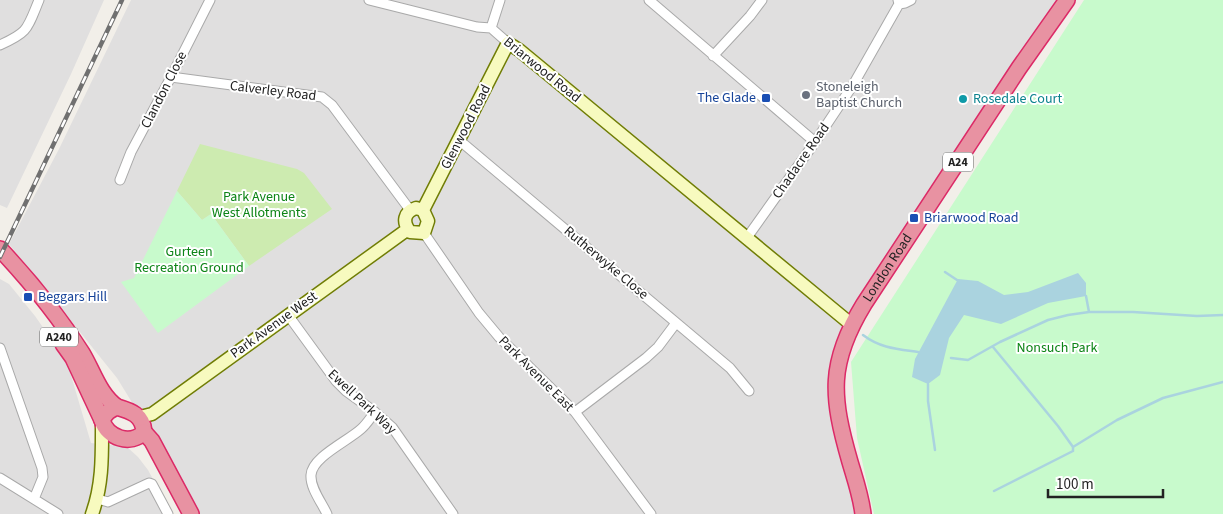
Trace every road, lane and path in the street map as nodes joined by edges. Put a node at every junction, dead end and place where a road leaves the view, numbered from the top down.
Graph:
1 (39, 0) edge
2 (210, 0) edge
3 (369, 0) edge
4 (500, 0) edge
5 (649, 0) edge
6 (762, 0) edge
7 (911, 0) edge
8 (1067, 0) edge
9 (898, 2) edge
10 (491, 28) junction
11 (508, 43) junction
12 (0, 45) edge
13 (713, 56) junction
14 (171, 78) junction
15 (459, 140) junction
16 (815, 142) junction
17 (120, 180) dead end
18 (410, 210) junction
19 (424, 210) junction
20 (408, 229) junction
21 (424, 232) junction
22 (746, 239) junction
23 (0, 249) edge
24 (0, 263) edge
25 (288, 315) junction
26 (676, 323) junction
27 (852, 325) junction
28 (0, 348) edge
29 (749, 391) dead end
30 (117, 407) junction
31 (375, 412) junction
32 (575, 412) junction
33 (102, 421) junction
34 (134, 432) junction
35 (102, 450) junction
36 (0, 478) edge
37 (34, 499) junction
38 (98, 499) junction
39 (58, 514) edge
40 (92, 514) edge
41 (168, 514) edge
42 (180, 514) edge
43 (191, 514) edge
44 (327, 514) edge
45 (453, 514) edge
46 (650, 514) edge
47 (863, 514) edge

1 - 12 street
2 - 14 street, Clandon Close
3 - 10 street, Briarwood Road
4 - 10 street
5 - 13 street
6 - 13 street
7 - 9 street, Chadacre Road
8 - 27 highway, London Road / A24
9 - 16 street, Chadacre Road
10 - 11 street, Briarwood Road
11 - 15 street, Glenwood Road
11 - 22 street, Briarwood Road
13 - 16 street
14 - 17 street, Clandon Close
14 - 18 street, Calverley Road
15 - 19 street, Glenwood Road
15 - 26 street, Rutherwyke Close
16 - 22 street, Chadacre Road
18 - 19 street
18 - 20 street
19 - 21 street
20 - 21 street
20 - 25 street, Park Avenue West
21 - 32 street, Park Avenue East
22 - 27 street, Briarwood Road
23 - 30 highway, A240
24 - 33 highway, A240
25 - 31 street, Ewell Park Way
25 - 34 street, Park Avenue West
26 - 29 street, Rutherwyke Close
26 - 32 street
27 - 47 highway, London Road / A24
28 - 37 street
30 - 33 highway
30 - 34 highway
31 - 44 street
31 - 45 street, Ewell Park Way
32 - 46 street, Park Avenue East
33 - 34 highway
33 - 35 street
34 - 35 street, Park Avenue West
34 - 42 highway
34 - 43 highway
35 - 38 street
36 - 37 street
37 - 39 street
38 - 40 street
38 - 41 street

